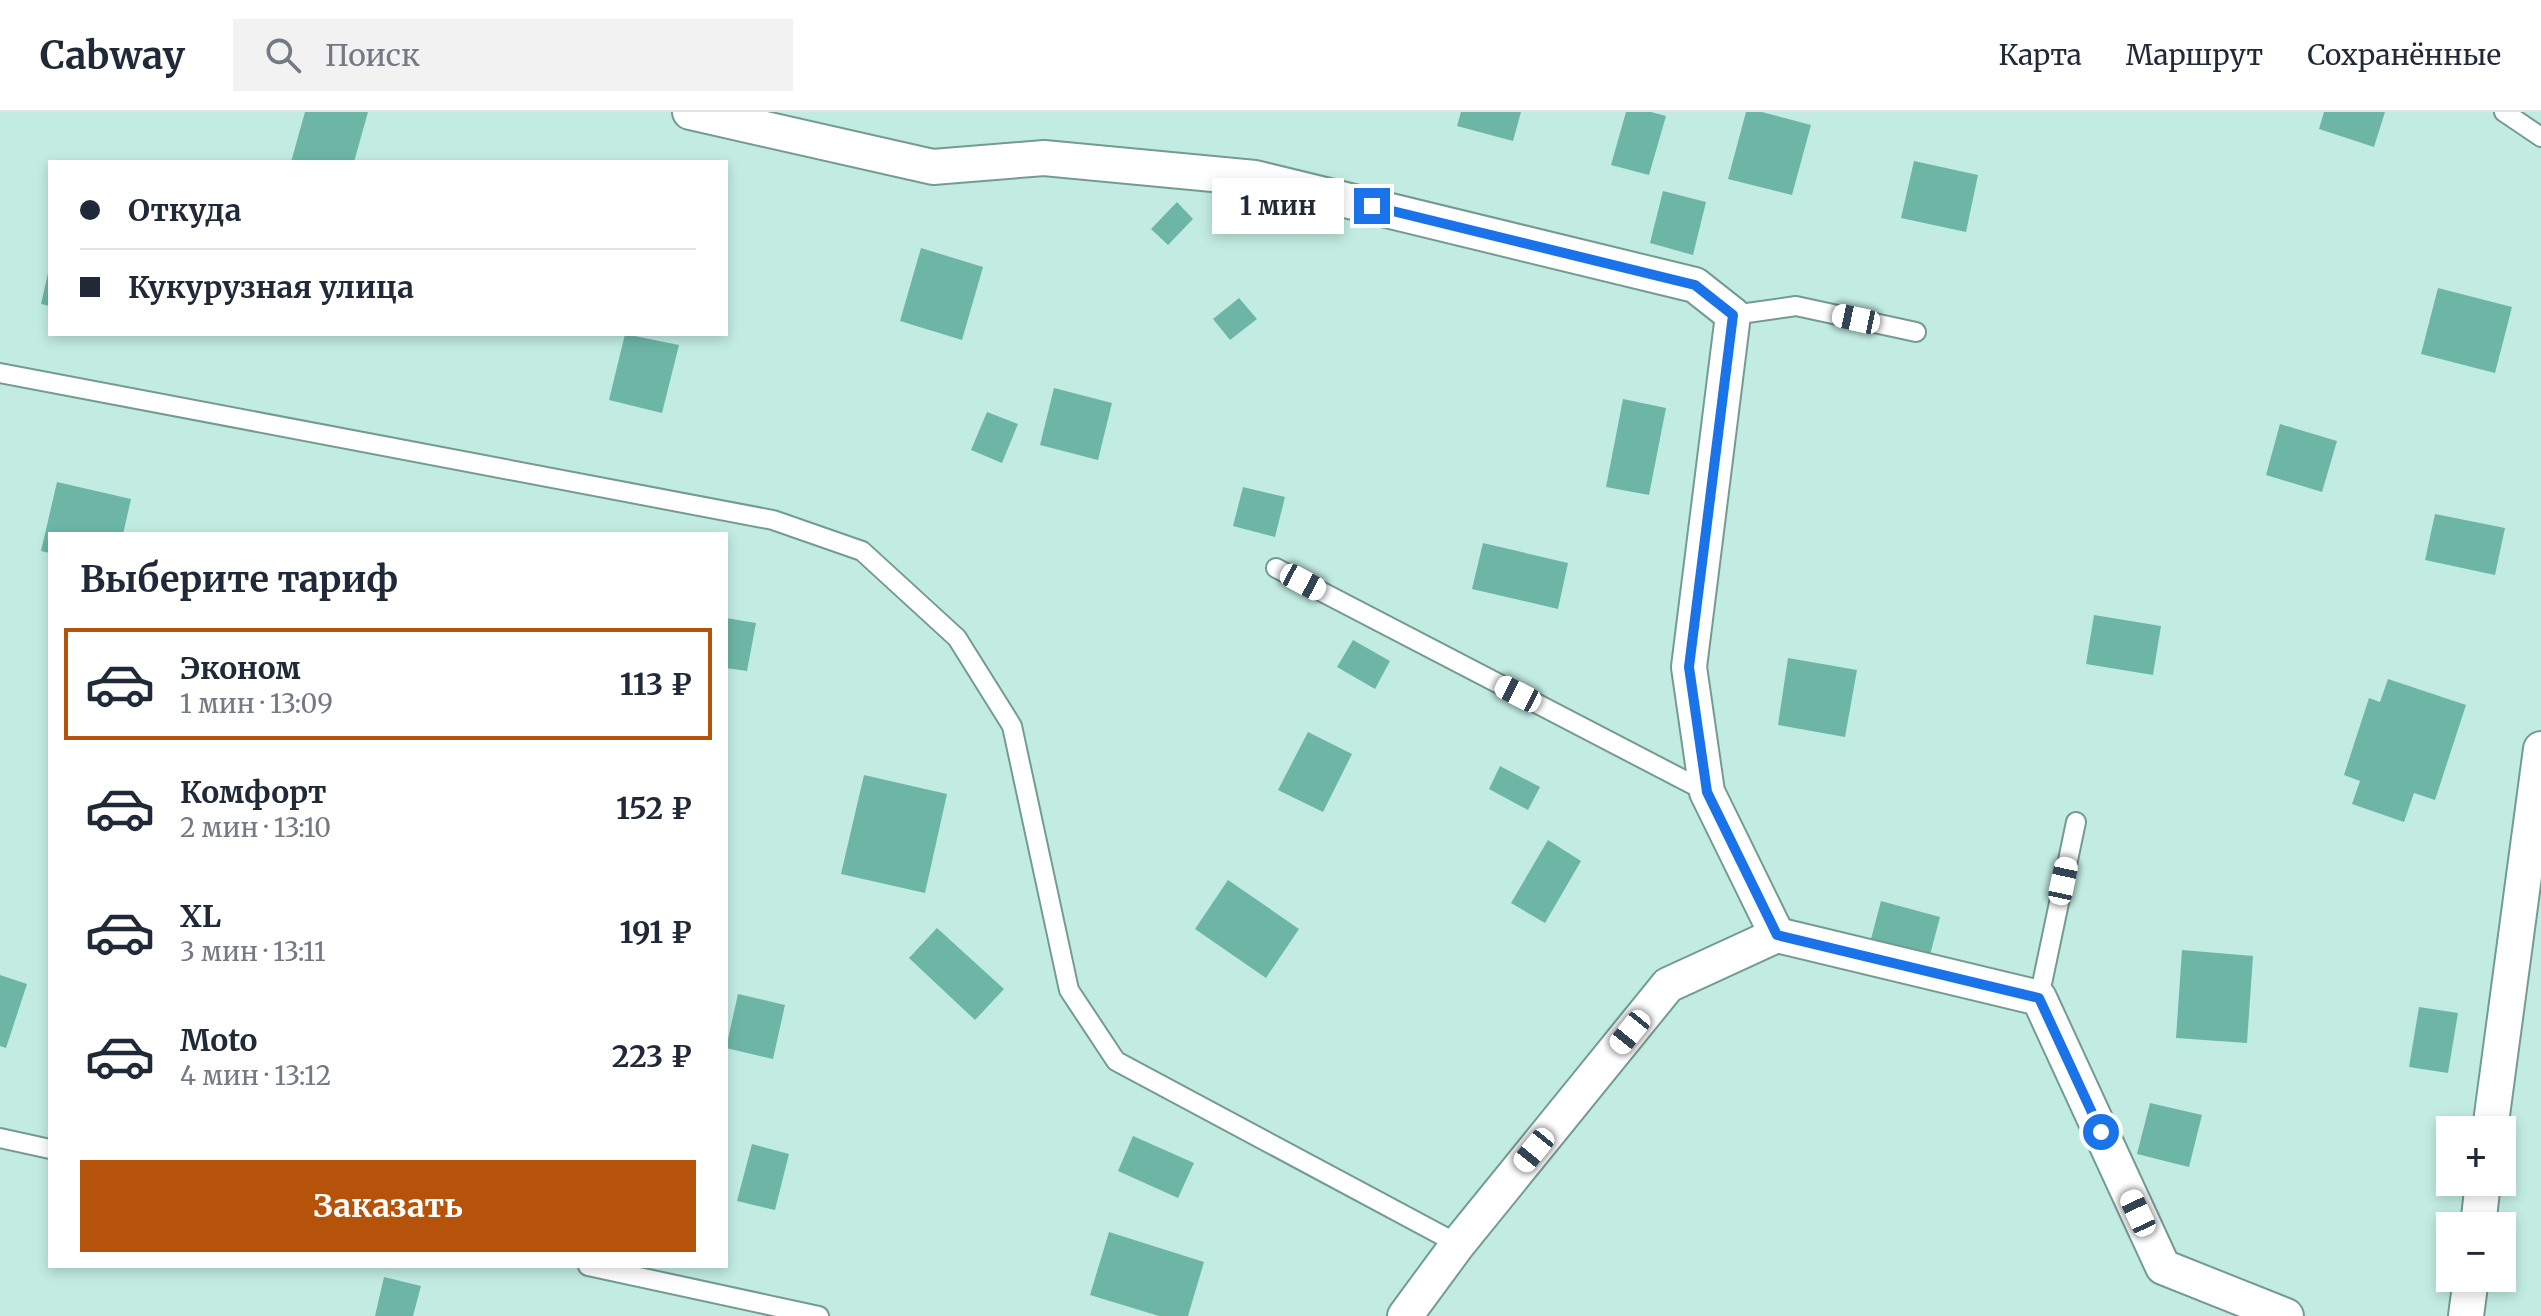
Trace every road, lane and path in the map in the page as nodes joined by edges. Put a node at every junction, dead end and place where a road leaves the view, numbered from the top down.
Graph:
1 (690, 112) edge
2 (2504, 112) edge
3 (2541, 137) edge
4 (1733, 315) junction
5 (1916, 332) dead end
6 (0, 373) edge
7 (1276, 568) dead end
8 (2541, 749) edge
9 (1707, 792) junction
10 (2076, 822) dead end
11 (1777, 935) junction
12 (2039, 998) junction
13 (2492, 1116) edge
14 (0, 1138) edge
15 (48, 1149) edge
16 (1458, 1244) junction
17 (597, 1268) edge
18 (2469, 1292) edge
19 (819, 1316) edge
20 (1405, 1316) edge
21 (2286, 1316) edge
22 (2466, 1316) edge

1 - 4 street
2 - 3 lane
4 - 5 lane
4 - 9 street
6 - 16 lane
7 - 9 lane
8 - 13 street
9 - 11 street
10 - 12 lane
11 - 12 street
11 - 16 street
12 - 21 street
14 - 15 lane
16 - 20 street
17 - 19 lane
18 - 22 street

